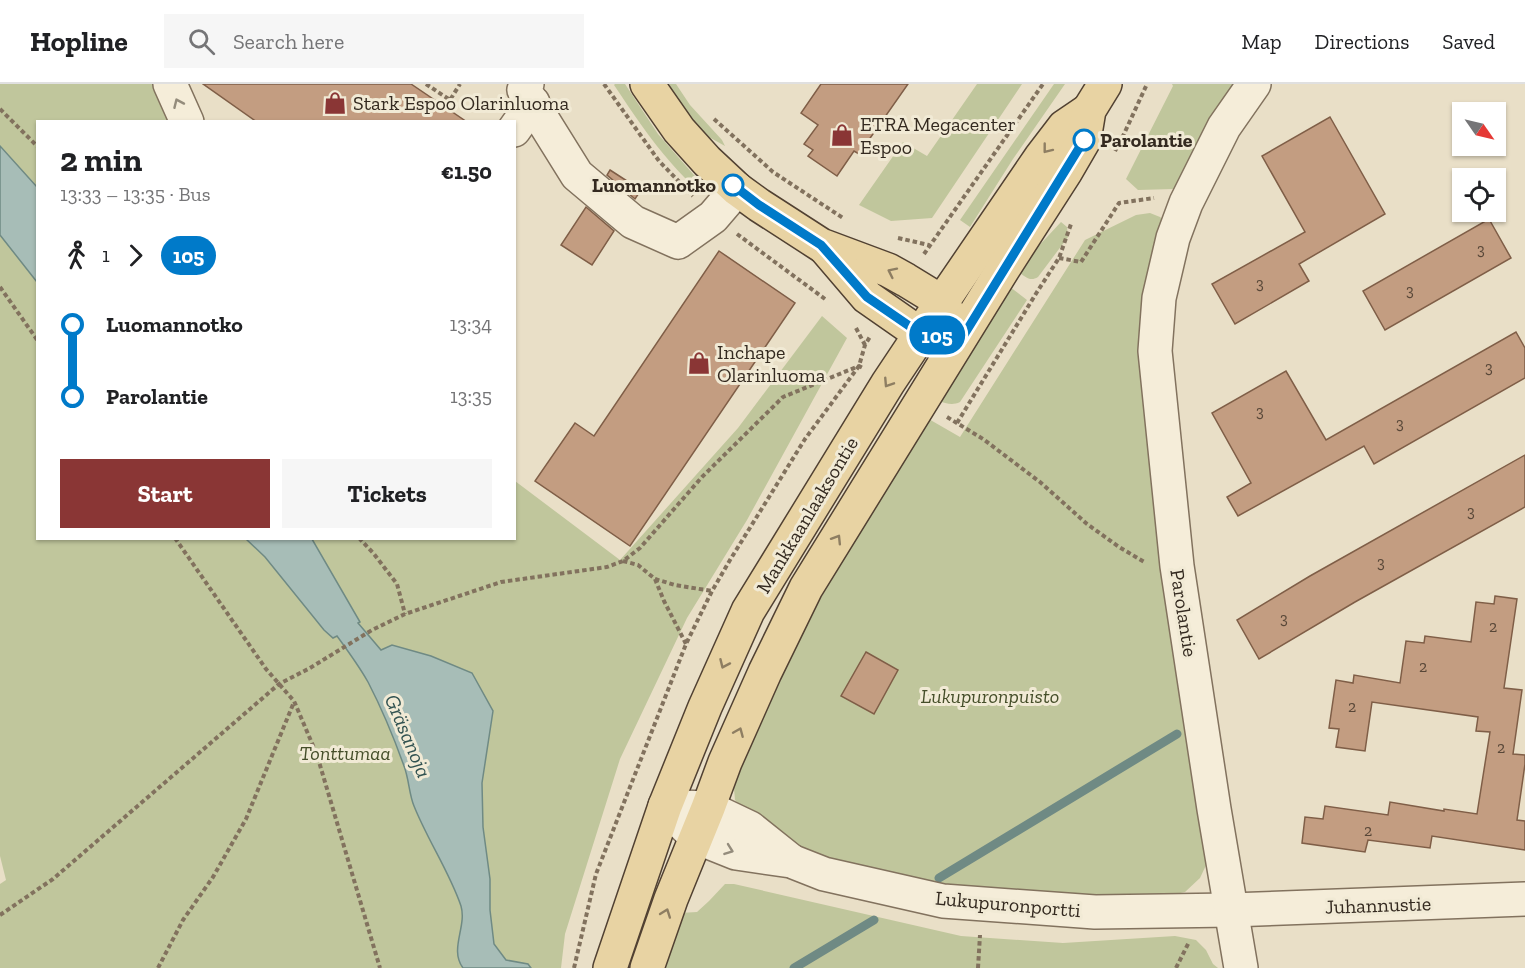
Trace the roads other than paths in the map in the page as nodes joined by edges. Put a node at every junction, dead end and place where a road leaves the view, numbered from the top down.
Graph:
1 (170, 84) edge
2 (647, 84) edge
3 (1254, 84) edge
4 (530, 94) edge
5 (1097, 97) edge
6 (186, 120) edge
7 (516, 126) edge
8 (737, 189) junction
9 (821, 245) junction
10 (942, 302) junction
11 (921, 334) junction
12 (962, 338) junction
13 (665, 806) junction
14 (702, 823) junction
15 (1525, 899) edge
16 (1231, 910) junction
17 (610, 968) edge
18 (647, 968) edge
19 (1241, 968) edge

6 -> 1 street
2 - 8 main road
3 - 16 street, Parolantie
4 - 7 street
4 - 8 street
5 -> 10 main road, Mankkaanlaaksontie
5 - 12 main road, Mankkaanlaaksontie
8 - 9 main road
10 -> 9 main road
9 - 11 main road
10 - 11 main road, Mankkaanlaaksontie
10 - 12 main road
11 - 12 main road
11 -> 13 main road, Mankkaanlaaksontie
14 -> 12 main road, Mankkaanlaaksontie
13 - 14 street, Lukupuronportti
13 - 17 main road, Mankkaanlaaksontie
14 - 16 street, Lukupuronportti
18 -> 14 main road, Mankkaanlaaksontie
15 - 16 street, Juhannustie
16 - 19 street, Parolantie

